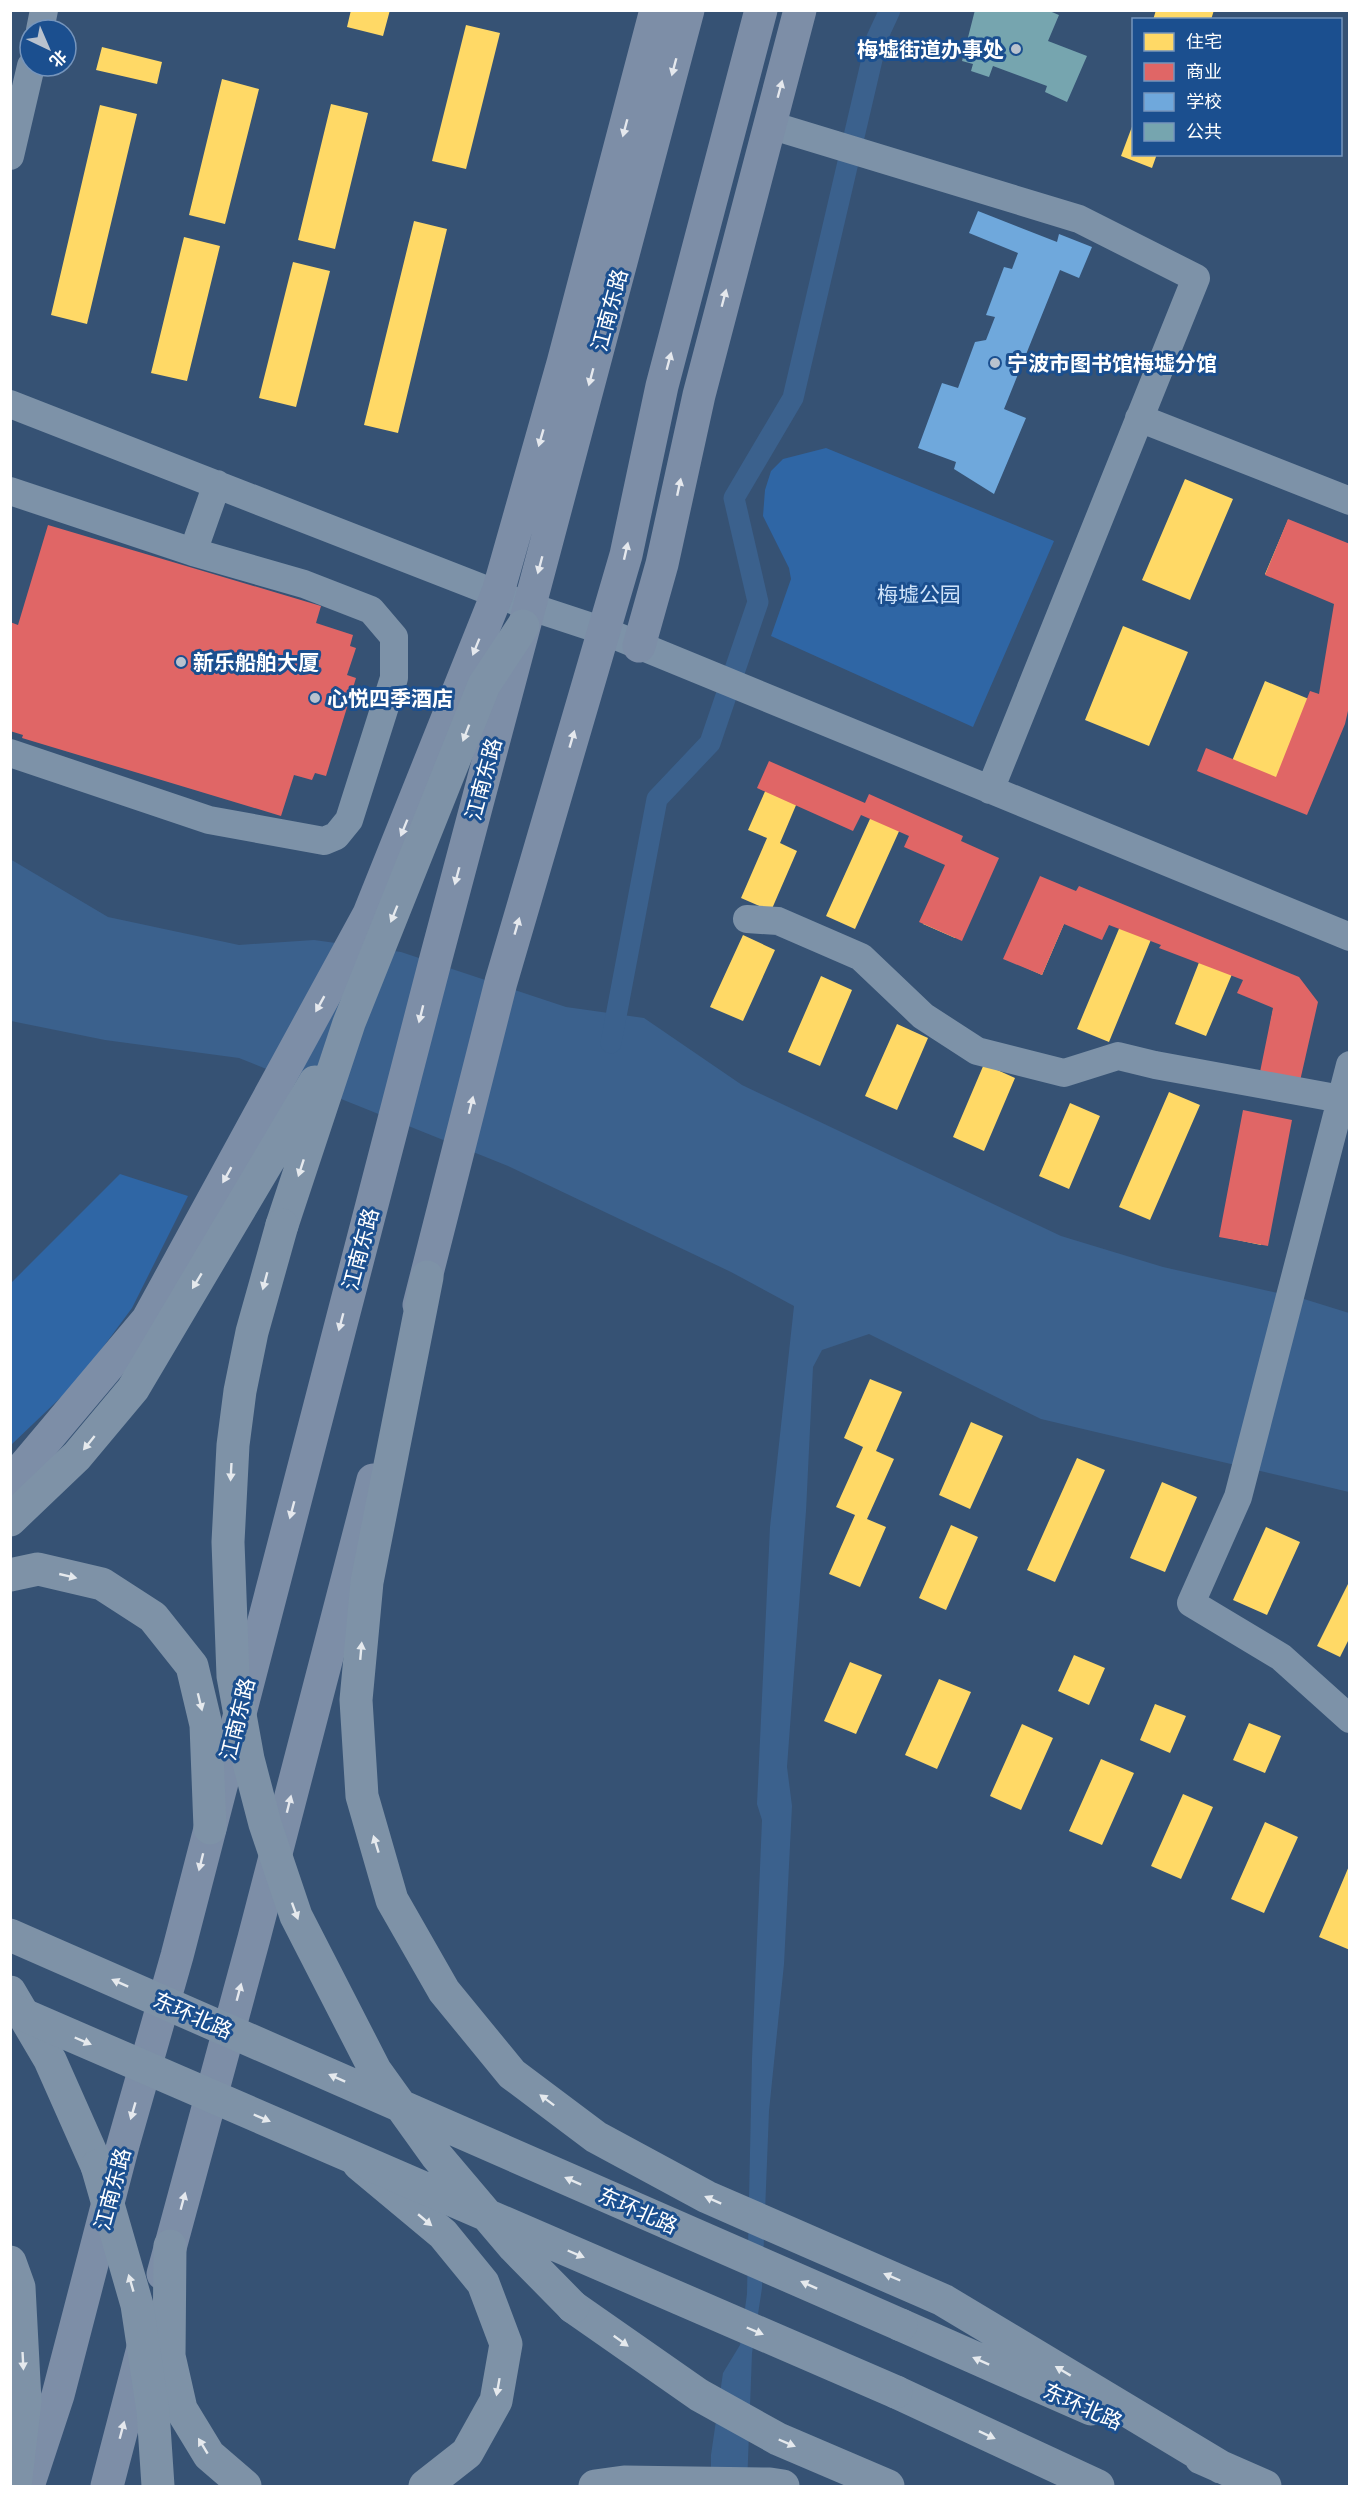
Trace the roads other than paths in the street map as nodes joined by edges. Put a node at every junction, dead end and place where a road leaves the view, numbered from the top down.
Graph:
1 (656, 10) edge
2 (688, 10) edge
3 (761, 10) edge
4 (800, 10) edge
5 (28, 78) edge
6 (770, 125) junction
7 (10, 156) edge
8 (10, 404) edge
9 (1139, 418) junction
10 (217, 484) junction
11 (10, 491) edge
12 (1350, 501) edge
13 (193, 552) junction
14 (498, 592) junction
15 (526, 616) junction
16 (604, 631) junction
17 (639, 646) junction
18 (10, 753) edge
19 (990, 790) junction
20 (747, 919) dead end
21 (1350, 937) edge
22 (1350, 1065) edge
23 (1341, 1099) junction
24 (311, 1108) junction
25 (427, 1277) junction
26 (10, 1483) edge
27 (10, 1520) edge
28 (10, 1575) edge
29 (1350, 1719) edge
30 (210, 1828) junction
31 (15, 1935) edge
32 (10, 1992) edge
33 (10, 2009) edge
34 (348, 2155) junction
35 (170, 2246) junction
36 (10, 2262) edge
37 (1221, 2467) junction
38 (15, 2487) edge
39 (28, 2487) edge
40 (107, 2487) edge
41 (158, 2487) edge
42 (245, 2487) edge
43 (425, 2487) edge
44 (595, 2487) edge
45 (783, 2487) edge
46 (888, 2487) edge
47 (1098, 2487) edge
48 (1265, 2487) edge

1 -> 14 main road
2 -> 15 main road, 江南东路
16 -> 3 main road
6 -> 4 main road
5 - 7 street
6 - 9 street
17 -> 6 main road
8 - 10 street
9 - 12 street
9 - 19 street
10 - 13 street
10 - 14 street
11 - 13 street
13 - 18 street
14 - 15 street
14 -> 26 main road
15 - 16 street
15 -> 24 highway
15 -> 30 main road, 江南东路
16 - 17 street
25 -> 16 main road
17 - 19 street
19 - 21 street
20 - 23 street
22 - 23 street
23 - 29 street
24 -> 27 highway
24 -> 46 highway, bridge
35 -> 25 main road
37 -> 25 highway
28 -> 30 highway
30 -> 39 main road, 江南东路
37 -> 31 highway, 东环北路, bridge
41 -> 32 highway, bridge
33 -> 34 highway, bridge
34 -> 43 highway, bridge
34 -> 47 highway, bridge
40 -> 35 main road
42 -> 35 highway
36 -> 38 highway
37 - 48 highway, 东环北路
44 - 45 highway

